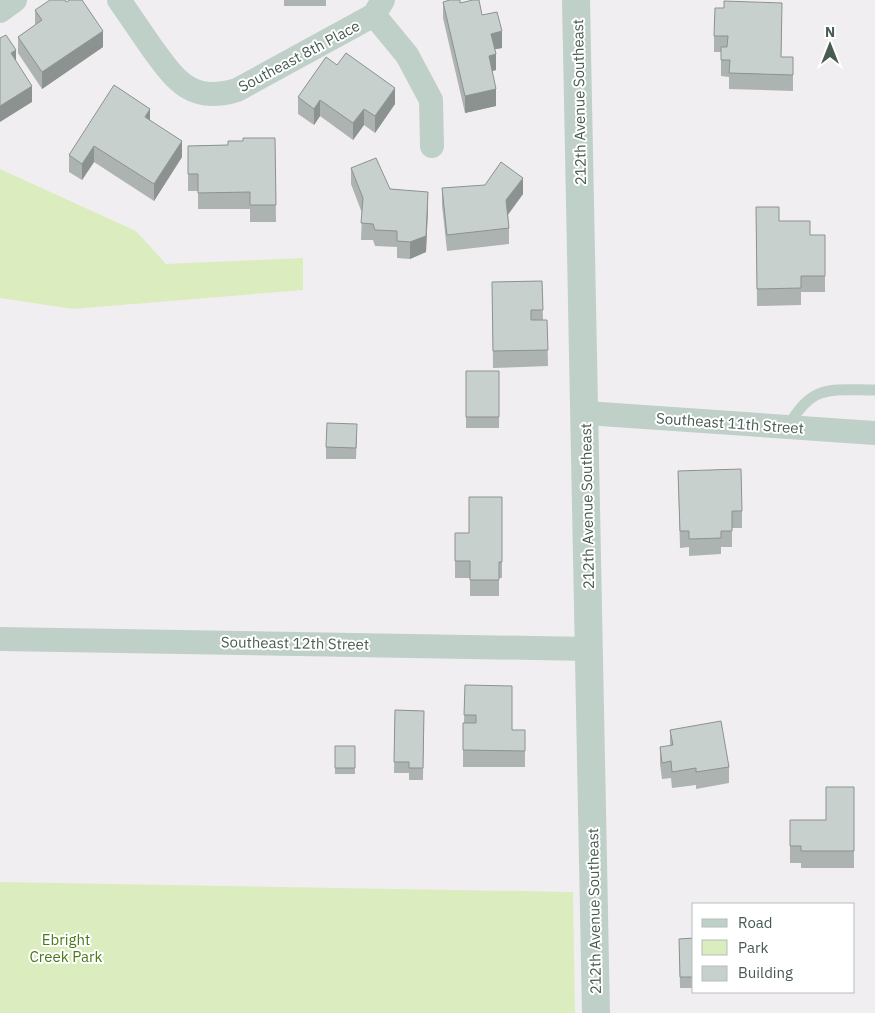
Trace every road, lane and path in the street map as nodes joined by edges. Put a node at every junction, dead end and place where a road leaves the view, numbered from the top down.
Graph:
1 (15, 0) edge
2 (119, 0) edge
3 (576, 0) edge
4 (379, 7) edge
5 (0, 11) edge
6 (432, 146) dead end
7 (875, 390) edge
8 (586, 413) junction
9 (788, 427) junction
10 (875, 433) edge
11 (0, 639) edge
12 (590, 649) junction
13 (596, 1013) edge

1 - 5 street
2 - 4 street, Southeast 8th Place
3 - 8 street, 212th Avenue Southeast
4 - 6 street
7 - 9 lane
8 - 9 street, Southeast 11th Street
8 - 12 street, 212th Avenue Southeast
9 - 10 street, Southeast 11th Street
11 - 12 street, Southeast 12th Street
12 - 13 street, 212th Avenue Southeast

